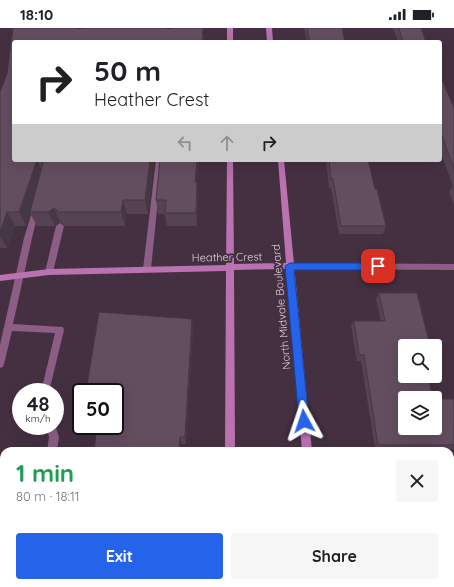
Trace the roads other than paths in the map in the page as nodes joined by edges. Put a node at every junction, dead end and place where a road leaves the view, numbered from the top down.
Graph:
1 (230, 28) edge
2 (269, 28) edge
3 (230, 40) edge
4 (270, 40) edge
5 (159, 162) edge
6 (230, 162) edge
7 (281, 162) edge
8 (37, 204) edge
9 (60, 226) edge
10 (290, 266) junction
11 (454, 267) edge
12 (230, 268) junction
13 (147, 269) junction
14 (49, 272) junction
15 (20, 276) junction
16 (0, 278) edge
17 (9, 326) junction
18 (0, 364) edge
19 (47, 383) edge
20 (53, 435) edge
21 (53, 447) edge
22 (230, 447) edge
23 (307, 447) edge

1 - 3 main road
2 - 4 main road
5 - 13 street
6 - 12 main road
7 - 10 main road, North Midvale Boulevard
8 - 15 street
9 - 14 street
10 - 11 street, Heather Crest
10 - 12 main road, Heather Crest
10 - 23 main road, North Midvale Boulevard
12 - 13 main road, Heather Crest
12 - 22 main road
13 - 14 main road, Heather Crest
14 - 15 main road, Heather Crest
15 - 16 main road, Heather Crest
15 - 17 street
17 - 18 street
17 - 19 street
20 - 21 street

